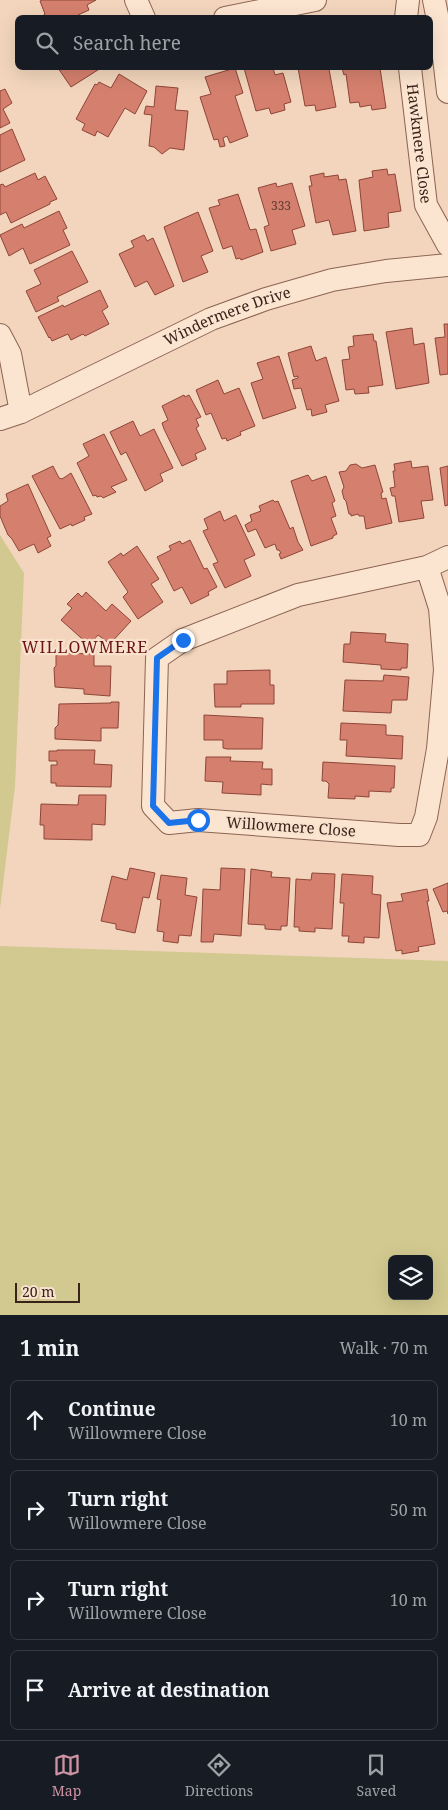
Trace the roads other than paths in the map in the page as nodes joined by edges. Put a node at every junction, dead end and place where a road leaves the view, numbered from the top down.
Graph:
1 (136, 0) edge
2 (315, 0) edge
3 (408, 0) edge
4 (434, 0) edge
5 (143, 15) edge
6 (240, 15) edge
7 (406, 15) edge
8 (410, 70) edge
9 (448, 92) edge
10 (448, 246) edge
11 (448, 265) edge
12 (0, 334) edge
13 (0, 388) edge
14 (21, 412) junction
15 (0, 419) edge
16 (0, 431) edge
17 (448, 557) edge
18 (438, 570) edge

1 - 5 street
2 - 6 street
3 - 7 street
4 - 9 street
8 - 10 street, Hawkmere Close
11 - 14 street, Windermere Drive
12 - 14 street
13 - 14 street
14 - 15 street, Windermere Drive
14 - 16 street, Windermere Drive
17 - 18 street, Willowmere Close
18 - 18 street, Willowmere Close

